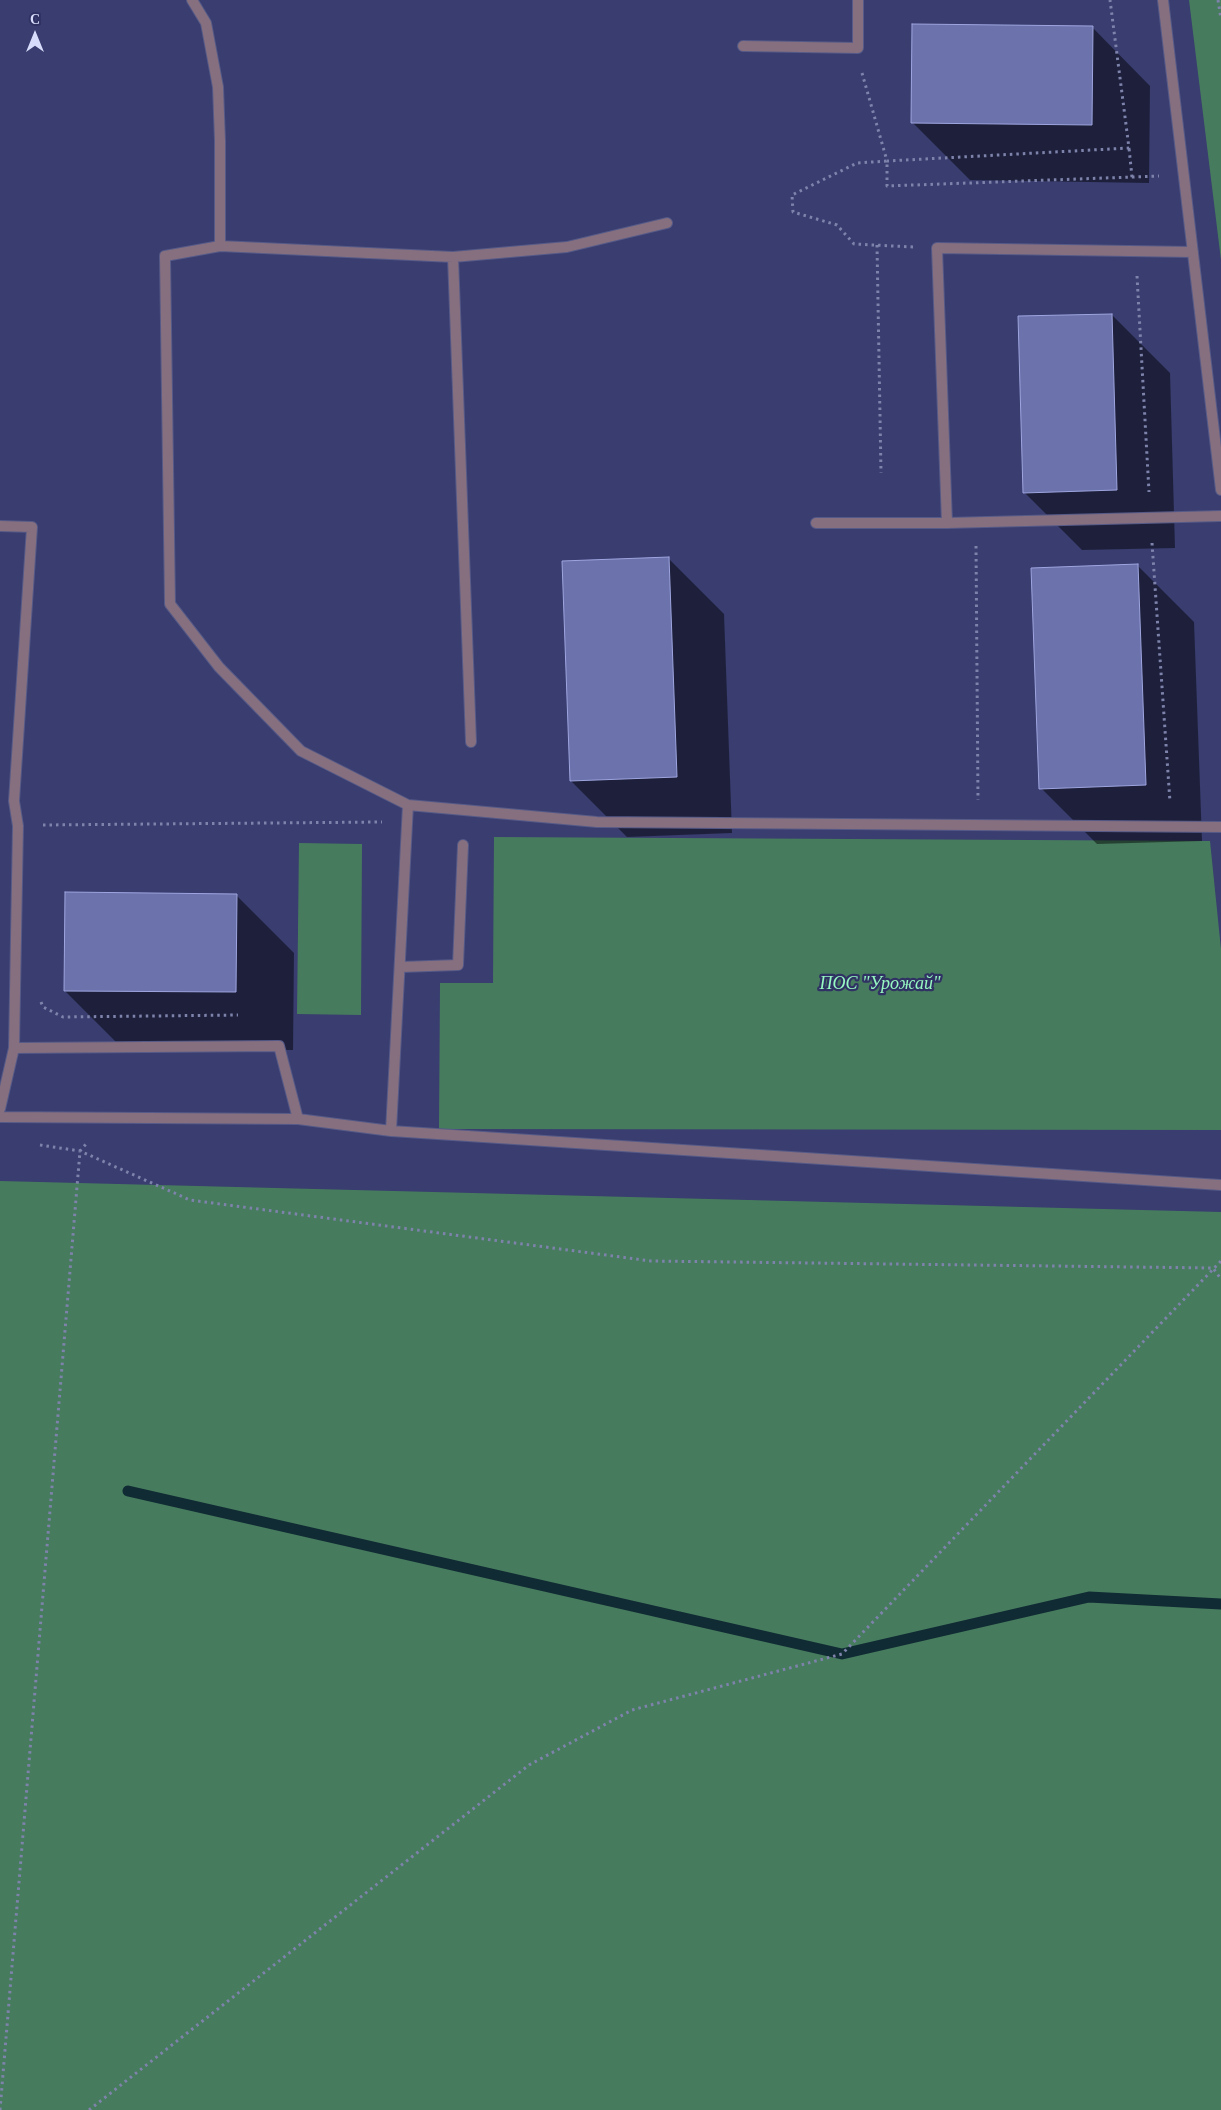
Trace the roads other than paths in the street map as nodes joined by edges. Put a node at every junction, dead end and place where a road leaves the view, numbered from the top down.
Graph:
1 (192, 0) edge
2 (858, 0) edge
3 (1163, 0) edge
4 (743, 46) dead end
5 (667, 223) dead end
6 (220, 246) junction
7 (1193, 252) junction
8 (452, 257) junction
9 (1221, 490) edge
10 (1221, 516) edge
11 (816, 523) dead end
12 (947, 523) junction
13 (0, 526) edge
14 (471, 742) dead end
15 (408, 805) junction
16 (1221, 827) edge
17 (463, 845) dead end
18 (401, 967) junction
19 (14, 1048) junction
20 (0, 1109) edge
21 (0, 1117) edge
22 (298, 1119) junction
23 (391, 1131) junction
24 (1221, 1185) edge

1 - 6 lane
2 - 4 lane
3 - 7 lane
5 - 8 lane
6 - 8 lane
6 - 15 lane
7 - 9 lane
7 - 12 lane
8 - 14 lane
10 - 12 lane
11 - 12 lane
13 - 19 lane
15 - 16 lane
15 - 18 lane
17 - 18 lane
18 - 23 lane
19 - 20 lane
19 - 22 lane
21 - 22 lane
22 - 23 lane
23 - 24 lane

